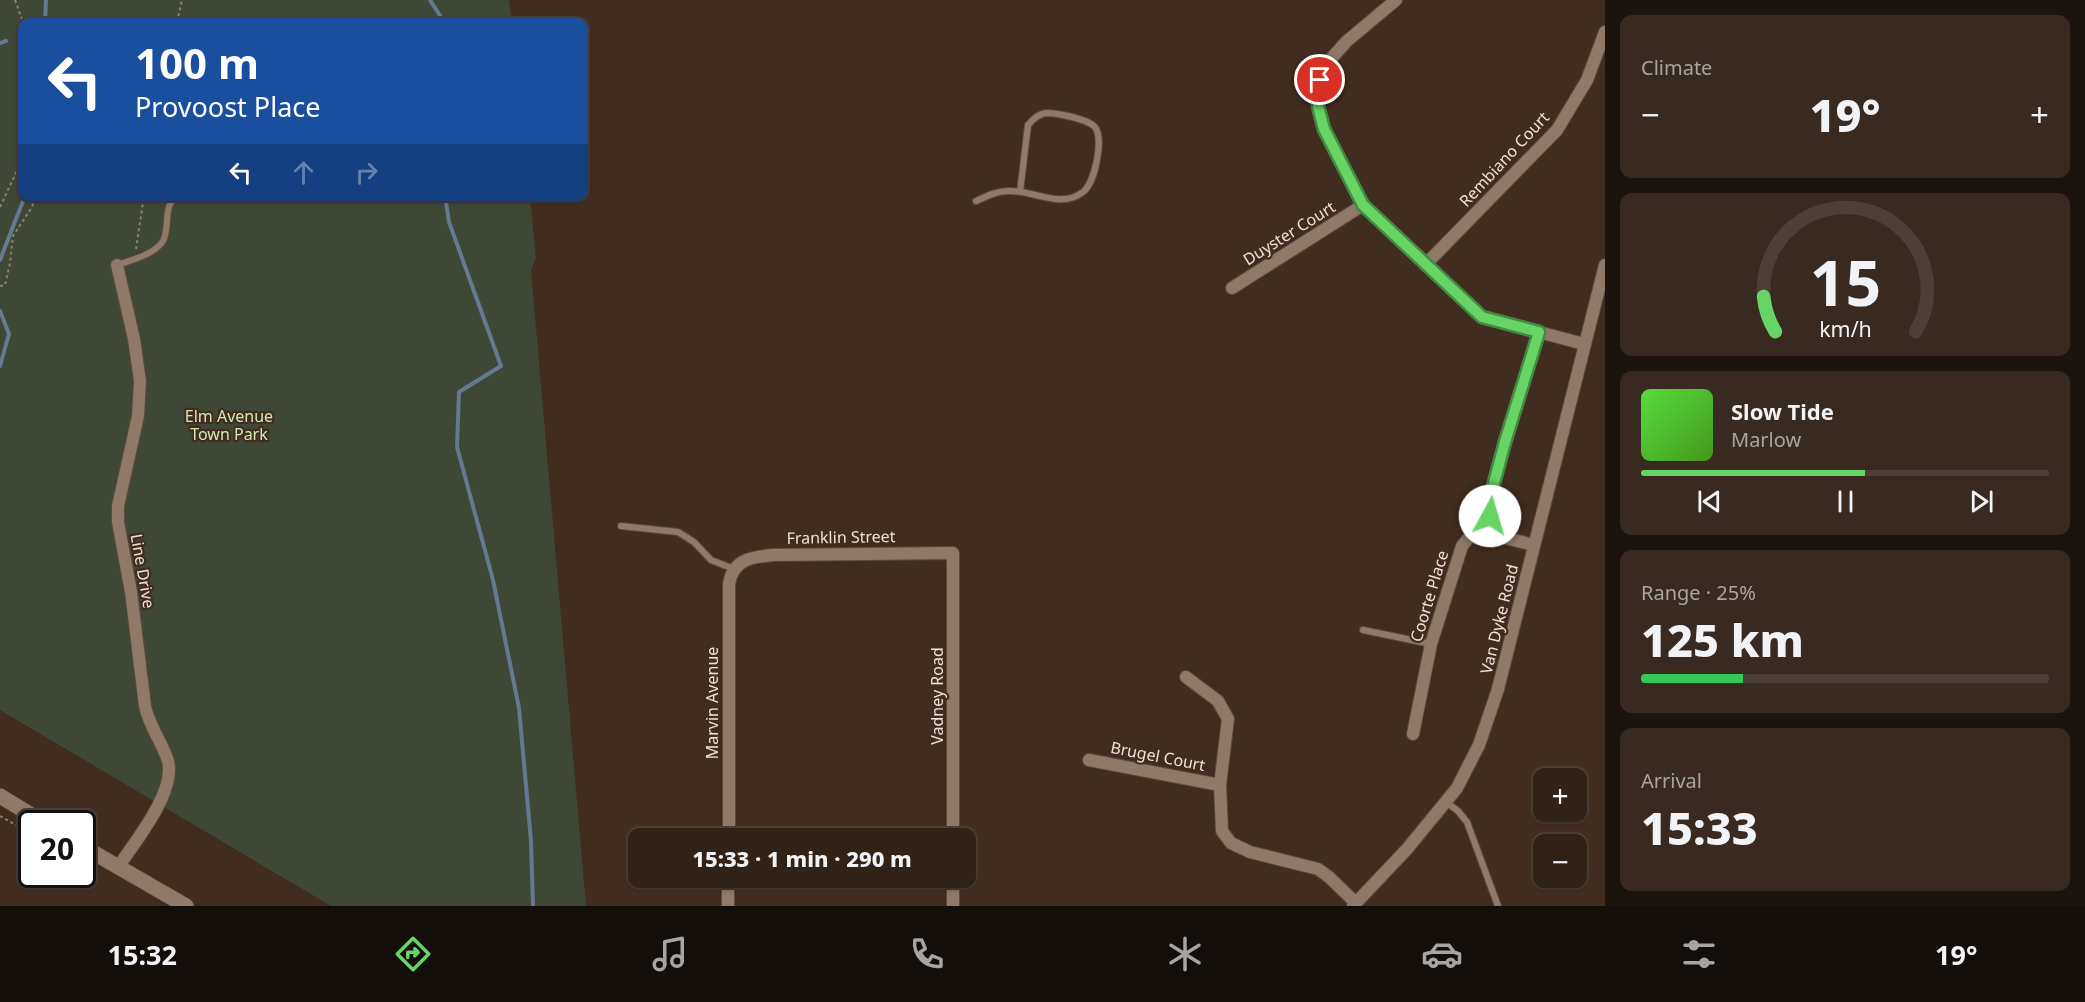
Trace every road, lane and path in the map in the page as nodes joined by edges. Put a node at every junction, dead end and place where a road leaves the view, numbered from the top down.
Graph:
1 (15, 0) edge
2 (182, 0) edge
3 (1396, 0) edge
4 (22, 18) edge
5 (178, 18) edge
6 (1605, 32) edge
7 (18, 169) edge
8 (1020, 192) junction
9 (33, 201) edge
10 (143, 201) edge
11 (172, 201) edge
12 (976, 201) dead end
13 (1363, 205) junction
14 (0, 207) edge
15 (136, 258) junction
16 (1425, 264) junction
17 (117, 265) joint
18 (1605, 265) edge
19 (0, 286) edge
20 (1232, 288) dead end
21 (1539, 332) junction
22 (1584, 344) junction
23 (621, 526) dead end
24 (1490, 534) junction
25 (1534, 546) junction
26 (953, 553) joint
27 (734, 569) junction
28 (1364, 630) dead end
29 (1431, 644) junction
30 (1186, 677) dead end
31 (1413, 734) dead end
32 (1089, 760) dead end
33 (1220, 785) junction
34 (0, 796) edge
35 (1446, 802) junction
36 (23, 810) edge
37 (0, 816) edge
38 (18, 826) edge
39 (729, 828) edge
40 (953, 828) edge
41 (96, 854) edge
42 (118, 867) junction
43 (728, 888) edge
44 (953, 888) edge
45 (1354, 905) edge
46 (186, 906) edge
47 (728, 906) edge
48 (954, 906) edge
49 (1498, 906) edge

1 - 4 path
2 - 5 path
3 - 13 street
6 - 16 street, Rembiano Court
7 - 14 path
8 - 8 lane
8 - 12 lane
9 - 19 path
10 - 15 path
11 - 15 lane
13 - 16 street
13 - 20 street, Duyster Court
15 - 17 lane
16 - 21 street
17 - 42 street, Line Drive
18 - 22 street, Van Dyke Road
21 - 22 street
21 - 24 lane
22 - 25 street, Van Dyke Road
23 - 27 lane
24 - 25 street
24 - 29 street, Coorte Place
25 - 35 street, Van Dyke Road
26 - 27 street, Franklin Street
26 - 40 street, Vadney Road
27 - 39 street, Marvin Avenue
28 - 29 lane
29 - 31 street, Coorte Place
30 - 33 street
32 - 33 street, Brugel Court
33 - 45 street
34 - 36 street
35 - 45 street, Van Dyke Road
35 - 49 lane
37 - 38 path
41 - 42 street
42 - 46 street
43 - 47 street
44 - 48 street

